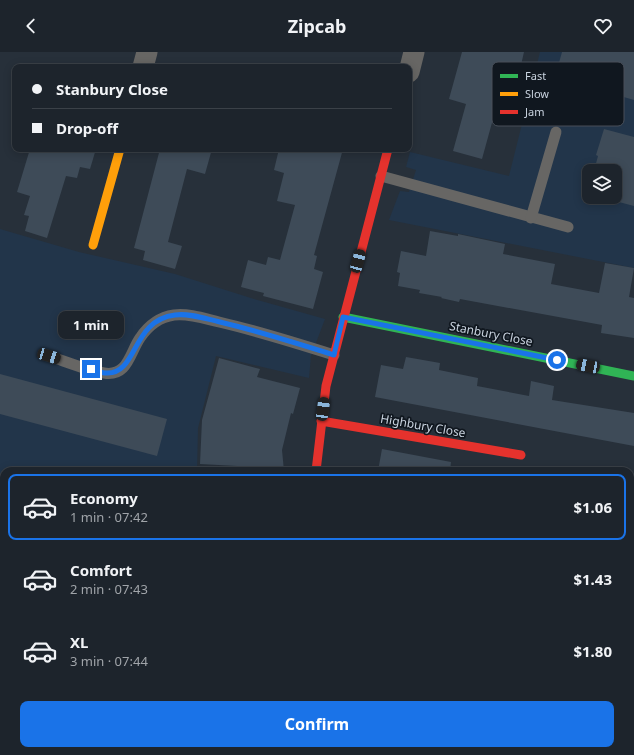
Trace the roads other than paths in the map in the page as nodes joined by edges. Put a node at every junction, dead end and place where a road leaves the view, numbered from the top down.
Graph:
1 (147, 52) edge
2 (414, 52) edge
3 (144, 64) edge
4 (411, 64) edge
5 (556, 132) dead end
6 (119, 152) edge
7 (384, 152) edge
8 (381, 176) junction
9 (531, 218) junction
10 (568, 227) dead end
11 (93, 245) dead end
12 (343, 317) junction
13 (334, 355) junction
14 (49, 356) dead end
15 (634, 376) edge
16 (322, 421) junction
17 (521, 455) dead end
18 (316, 467) edge

1 - 3 street
2 - 4 street
5 - 9 lane
6 - 11 street
7 - 8 street
8 - 9 lane
8 - 12 street
9 - 10 lane
12 - 13 street
12 - 15 street, Stanbury Close
13 - 14 lane
13 - 16 street
16 - 17 street, Highbury Close
16 - 18 street

